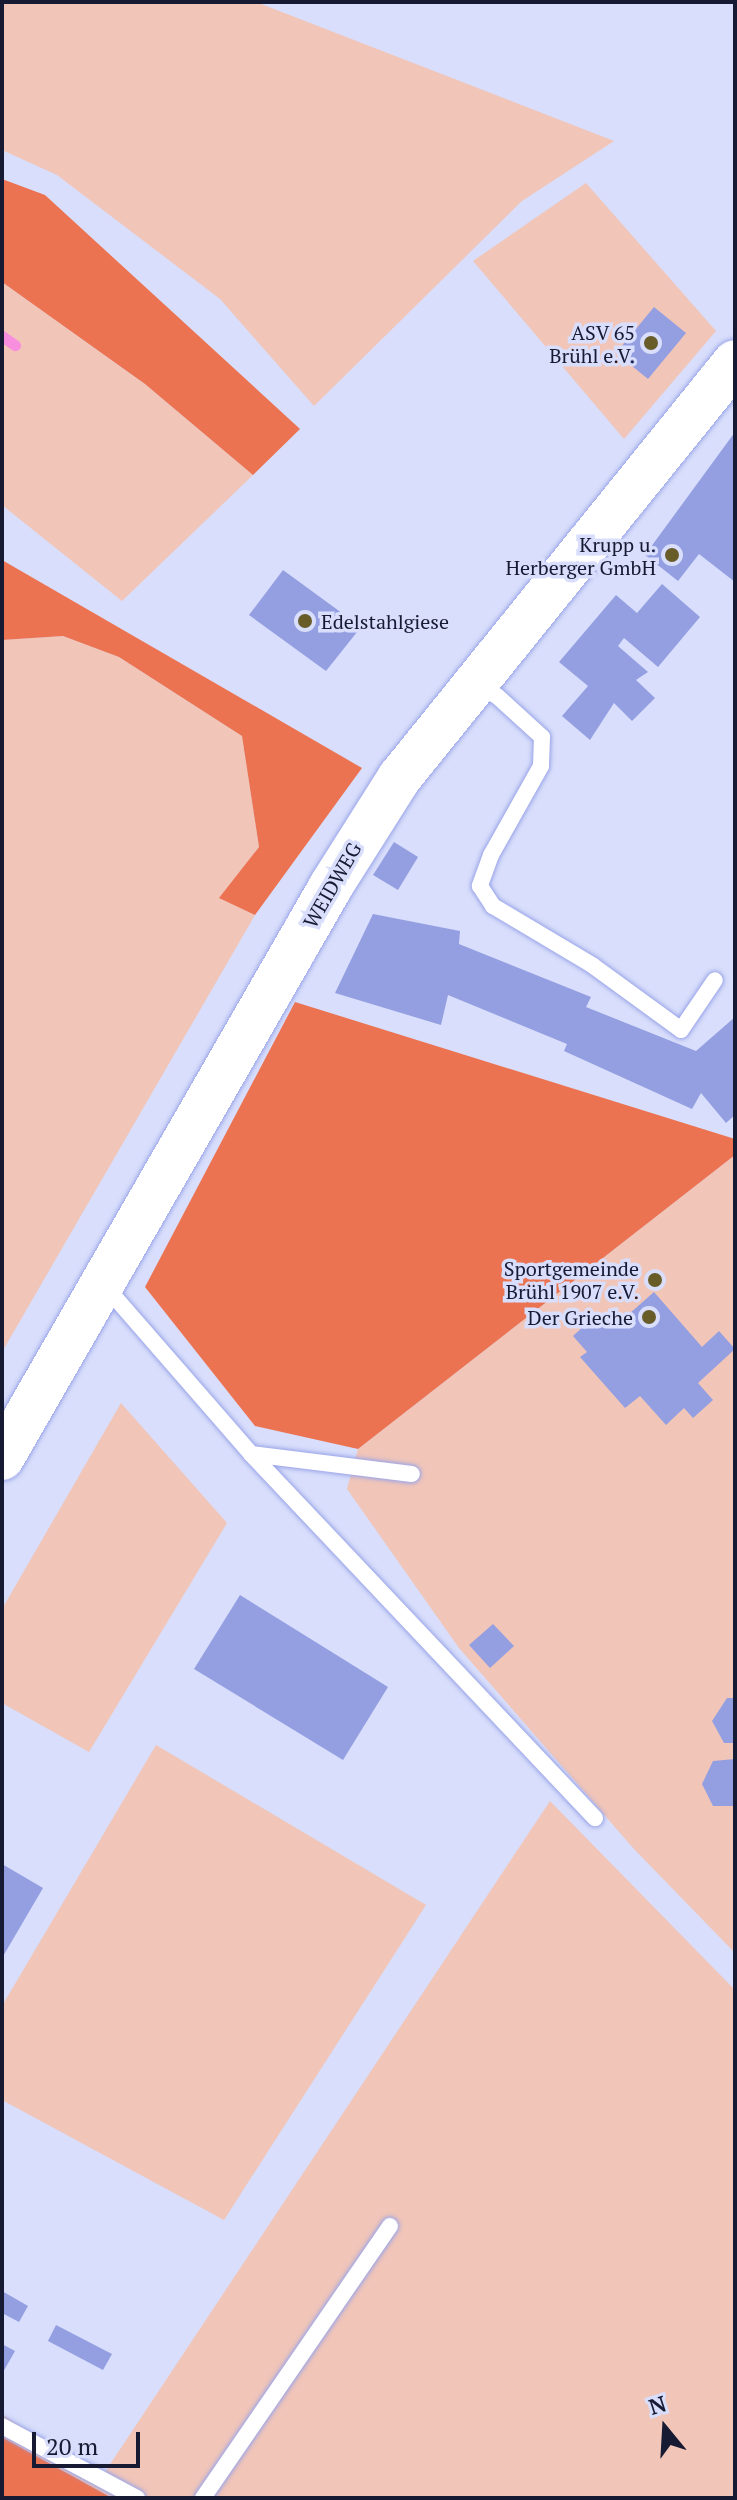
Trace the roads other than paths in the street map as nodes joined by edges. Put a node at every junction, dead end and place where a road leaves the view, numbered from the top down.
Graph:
1 (735, 362) edge
2 (472, 684) junction
3 (715, 980) dead end
4 (103, 1283) junction
5 (251, 1454) junction
6 (2, 1458) edge
7 (412, 1474) dead end
8 (595, 1818) dead end
9 (390, 2226) dead end
10 (2, 2426) edge
11 (137, 2498) edge
12 (203, 2498) edge

1 - 2 main road, WEIDWEG
2 - 3 lane
2 - 4 main road, WEIDWEG
4 - 5 lane
4 - 6 main road, WEIDWEG
5 - 7 lane
5 - 8 lane
9 - 12 lane
10 - 11 lane

